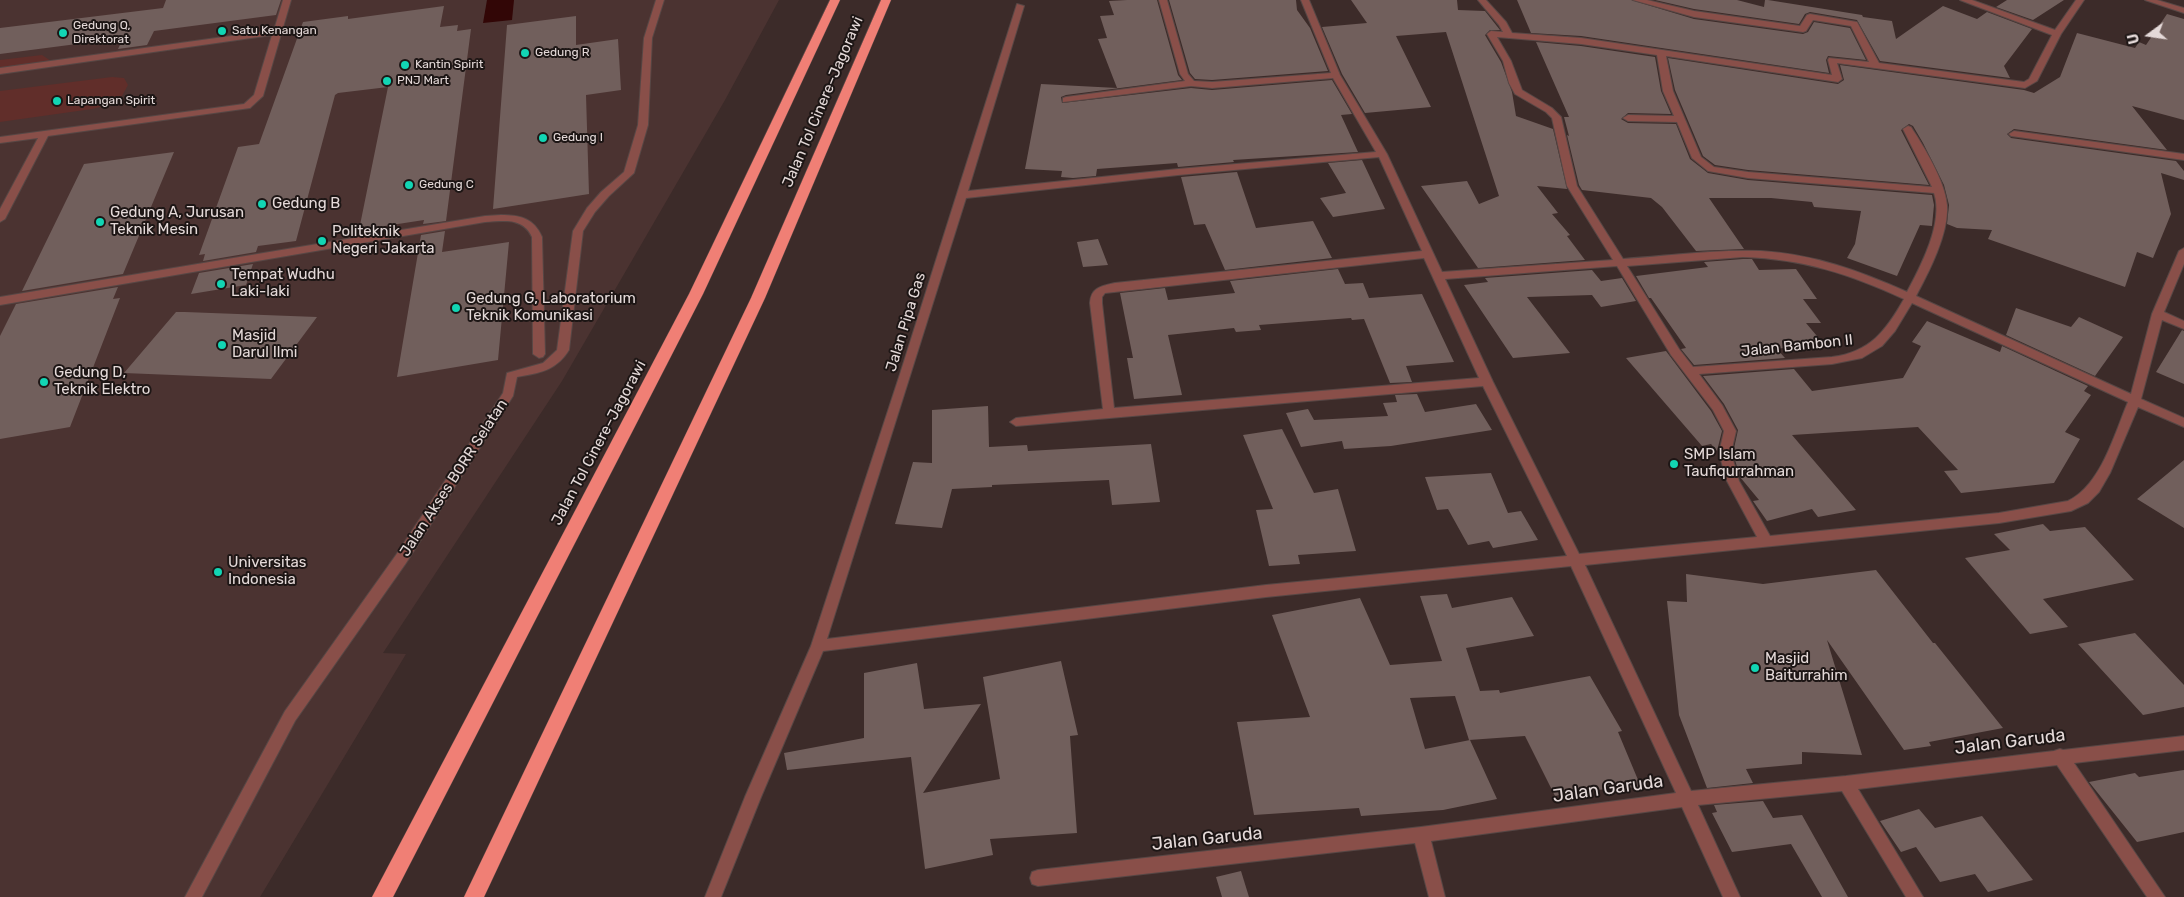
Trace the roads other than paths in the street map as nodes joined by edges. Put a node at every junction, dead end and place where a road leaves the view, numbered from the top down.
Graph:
1 (287, 0) edge
2 (660, 0) edge
3 (835, 0) edge
4 (886, 0) edge
5 (1163, 0) edge
6 (1305, 0) edge
7 (1482, 0) edge
8 (1638, 0) edge
9 (1964, 0) edge
10 (2080, 0) edge
11 (2149, 0) edge
12 (1666, 3) edge
13 (1020, 6) dead end
14 (2184, 11) edge
15 (278, 32) junction
16 (1508, 34) junction
17 (2057, 34) junction
18 (1661, 53) junction
19 (1875, 65) junction
20 (1750, 67) junction
21 (0, 71) edge
22 (1336, 75) junction
23 (1753, 78) dead end
24 (1192, 83) junction
25 (1066, 100) dead end
26 (1628, 118) dead end
27 (1681, 119) junction
28 (1908, 129) dead end
29 (2014, 134) dead end
30 (44, 135) junction
31 (0, 140) edge
32 (1382, 154) junction
33 (2184, 157) edge
34 (1938, 190) junction
35 (962, 194) junction
36 (0, 219) edge
37 (2184, 251) edge
38 (1428, 254) junction
39 (1619, 264) junction
40 (1437, 276) junction
41 (1910, 298) junction
42 (0, 301) edge
43 (2158, 314) junction
44 (2184, 325) edge
45 (539, 354) dead end
46 (1690, 371) junction
47 (1487, 382) junction
48 (2135, 400) junction
49 (1109, 413) junction
50 (1016, 422) dead end
51 (2184, 423) edge
52 (1766, 541) junction
53 (1576, 561) junction
54 (818, 646) junction
55 (2184, 742) edge
56 (2060, 756) junction
57 (1846, 783) junction
58 (1686, 799) junction
59 (1421, 835) junction
60 (1038, 878) dead end
61 (193, 897) edge
62 (382, 897) edge
63 (474, 897) edge
64 (713, 897) edge
65 (1437, 897) edge
66 (1732, 897) edge
67 (1915, 897) edge
68 (2158, 897) edge

1 - 15 street
2 - 61 street, Jalan Akses BORR Selatan
3 - 62 highway, Jalan Tol Cinere–Jagorawi
4 - 63 highway, Jalan Tol Cinere–Jagorawi
5 - 24 street
6 - 22 street
7 - 16 street
8 - 12 street
9 - 17 street
10 - 17 street
11 - 14 street
12 - 19 street
13 - 35 street, Jalan Pipa Gas
15 - 21 street
15 - 30 street
16 - 18 street
16 - 39 street
17 - 19 street
18 - 20 street
18 - 27 street
19 - 20 street
20 - 23 street
22 - 24 street
22 - 32 street
24 - 25 street
26 - 27 street
27 - 34 street
28 - 34 street, Jalan Bambon II
29 - 33 street
30 - 31 street
30 - 36 street
32 - 35 street
32 - 38 street
34 - 41 street, Jalan Bambon II
35 - 54 street, Jalan Pipa Gas
37 - 43 street
38 - 40 street
38 - 49 street
39 - 40 street
39 - 41 street
39 - 46 street
40 - 47 street
41 - 46 street, Jalan Bambon II
41 - 48 street
42 - 45 street
43 - 44 street
43 - 48 street
46 - 52 street
47 - 49 street
47 - 53 street
48 - 51 street
48 - 52 street
49 - 50 street
52 - 53 street
53 - 54 street
53 - 58 street
54 - 64 street, Jalan Pipa Gas
55 - 56 street, Jalan Garuda
56 - 57 street, Jalan Garuda
56 - 68 street
57 - 58 street, Jalan Garuda
57 - 67 street
58 - 59 street, Jalan Garuda
58 - 66 street
59 - 60 street, Jalan Garuda
59 - 65 street

